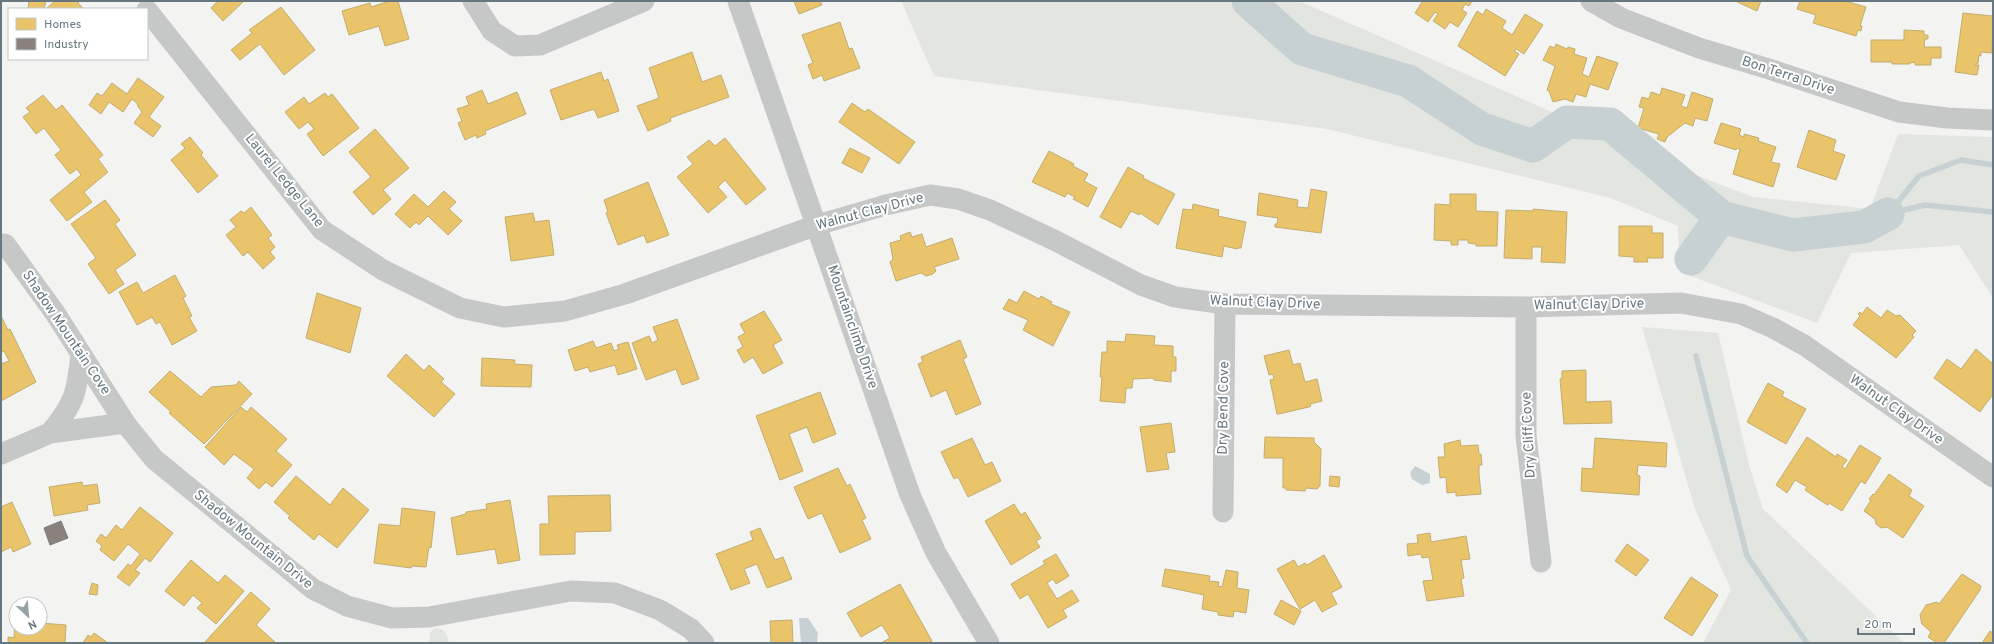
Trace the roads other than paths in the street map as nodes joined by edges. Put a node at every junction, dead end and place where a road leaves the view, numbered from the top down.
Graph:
1 (473, 1) edge
2 (644, 1) edge
3 (738, 1) edge
4 (1591, 1) edge
5 (148, 12) edge
6 (1993, 120) edge
7 (817, 225) junction
8 (5, 244) dead end
9 (1225, 304) junction
10 (1526, 307) junction
11 (504, 318) joint
12 (81, 354) junction
13 (125, 423) junction
14 (50, 433) junction
15 (1, 454) edge
16 (1993, 477) edge
17 (1223, 512) dead end
18 (1541, 562) dead end
19 (704, 643) edge
20 (989, 643) edge

1 - 2 street
3 - 7 street, Mountainclimb Drive
4 - 6 street, Bon Terra Drive
5 - 11 street, Laurel Ledge Lane
7 - 9 street, Walnut Clay Drive
7 - 11 street, Walnut Clay Drive
7 - 20 street, Mountainclimb Drive
8 - 12 street, Shadow Mountain Cove
9 - 10 street, Walnut Clay Drive
9 - 17 street, Dry Bend Cove
10 - 16 street, Walnut Clay Drive
10 - 18 street, Dry Cliff Cove
12 - 13 street, Shadow Mountain Cove
12 - 14 street
13 - 14 street
13 - 19 street, Shadow Mountain Drive
14 - 15 street

